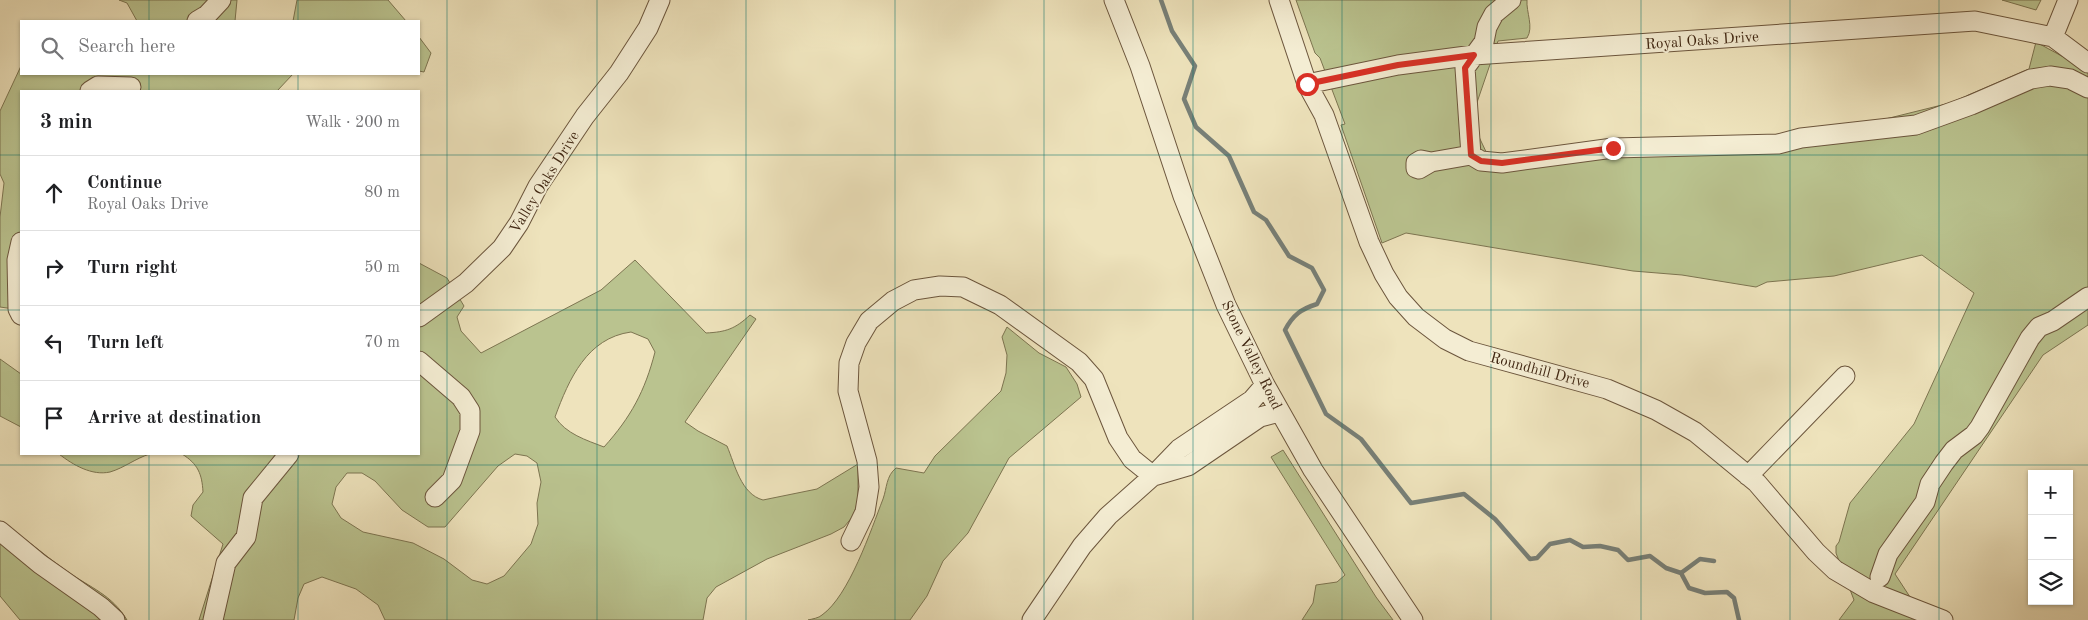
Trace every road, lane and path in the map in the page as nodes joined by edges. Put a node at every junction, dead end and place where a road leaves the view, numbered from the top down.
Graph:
1 (221, 0) edge
2 (660, 0) edge
3 (1114, 0) edge
4 (1124, 0) edge
5 (1279, 0) edge
6 (1511, 0) edge
7 (2068, 0) edge
8 (198, 20) edge
9 (2053, 37) junction
10 (1474, 55) junction
11 (2088, 63) edge
12 (1140, 66) junction
13 (135, 82) edge
14 (1307, 84) junction
15 (2088, 88) edge
16 (92, 90) edge
17 (1471, 155) junction
18 (1431, 162) dead end
19 (20, 246) edge
20 (2088, 297) edge
21 (20, 313) edge
22 (420, 316) edge
23 (420, 361) edge
24 (1845, 376) dead end
25 (1265, 385) junction
26 (1279, 412) junction
27 (288, 455) edge
28 (1153, 476) junction
29 (1748, 476) junction
30 (435, 497) dead end
31 (0, 531) edge
32 (851, 541) dead end
33 (1880, 577) dead end
34 (1925, 616) edge
35 (115, 620) edge
36 (213, 620) edge
37 (1032, 620) edge
38 (1413, 620) edge
39 (1943, 620) edge

1 - 8 street
2 - 22 street, Valley Oaks Drive
3 - 12 street, Stone Valley Road
4 - 12 street, Stone Valley Road
5 - 14 street, Roundhill Drive
6 - 10 street
7 - 9 street
9 - 10 street, Royal Oaks Drive
9 - 11 street, Royal Oaks Drive
10 - 14 street, Royal Oaks Drive
10 - 17 street
12 - 25 street, Stone Valley Road
13 - 16 street
14 - 29 street, Roundhill Drive
15 - 17 street
17 - 18 street
19 - 21 street
20 - 33 street
23 - 30 street
24 - 29 street
25 - 26 street, Stone Valley Road
25 - 28 street
26 - 28 street
26 - 38 street, Stone Valley Road
27 - 36 street
28 - 32 street
28 - 37 street
29 - 34 street, Roundhill Drive
31 - 35 street
34 - 39 street, Roundhill Drive

